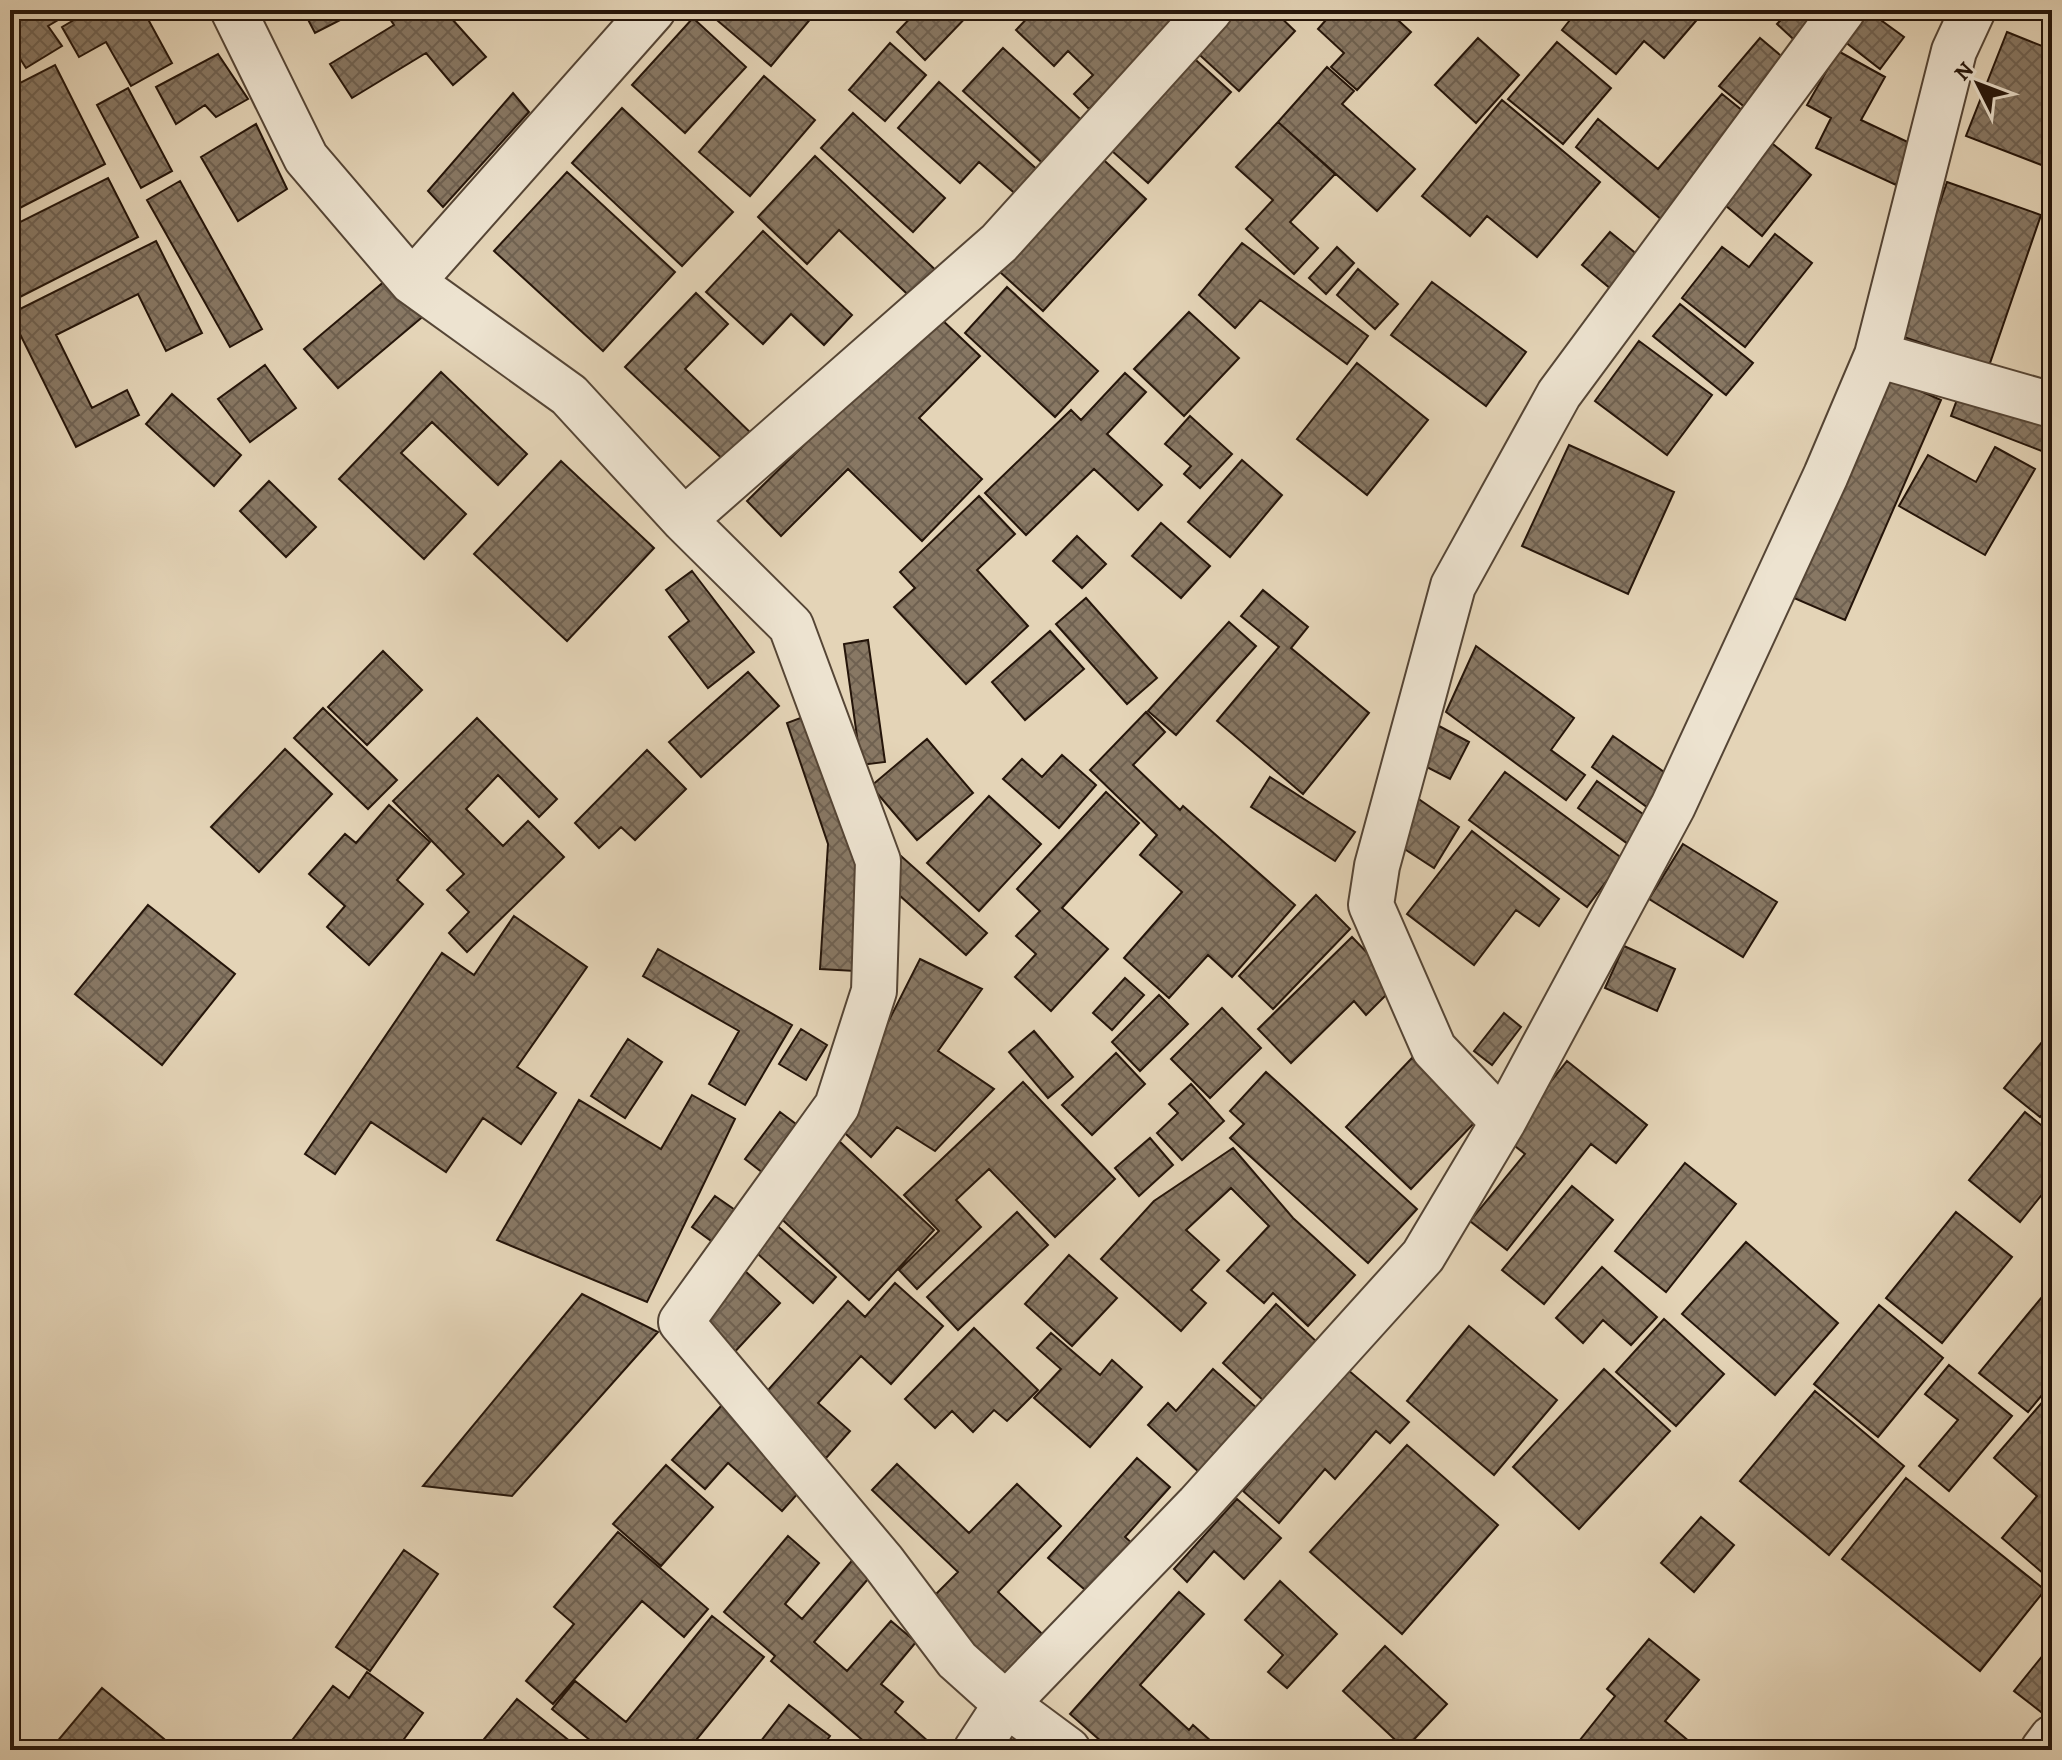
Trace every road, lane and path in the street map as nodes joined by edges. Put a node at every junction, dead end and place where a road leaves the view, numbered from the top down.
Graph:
1 (233, 10) edge
2 (653, 10) edge
3 (1210, 10) edge
4 (1843, 10) edge
5 (1973, 10) edge
6 (412, 282) junction
7 (1877, 355) junction
8 (2052, 405) edge
9 (684, 520) junction
10 (1503, 1122) junction
11 (1006, 1704) junction
12 (2052, 1738) edge
13 (976, 1750) edge
14 (1068, 1750) edge
15 (2043, 1750) edge

1 - 6 street
2 - 6 street
3 - 9 street
4 - 10 street
5 - 7 street
6 - 9 street
7 - 8 street
7 - 10 street
9 - 11 street
10 - 11 street
11 - 13 street
11 - 14 street
12 - 15 street

